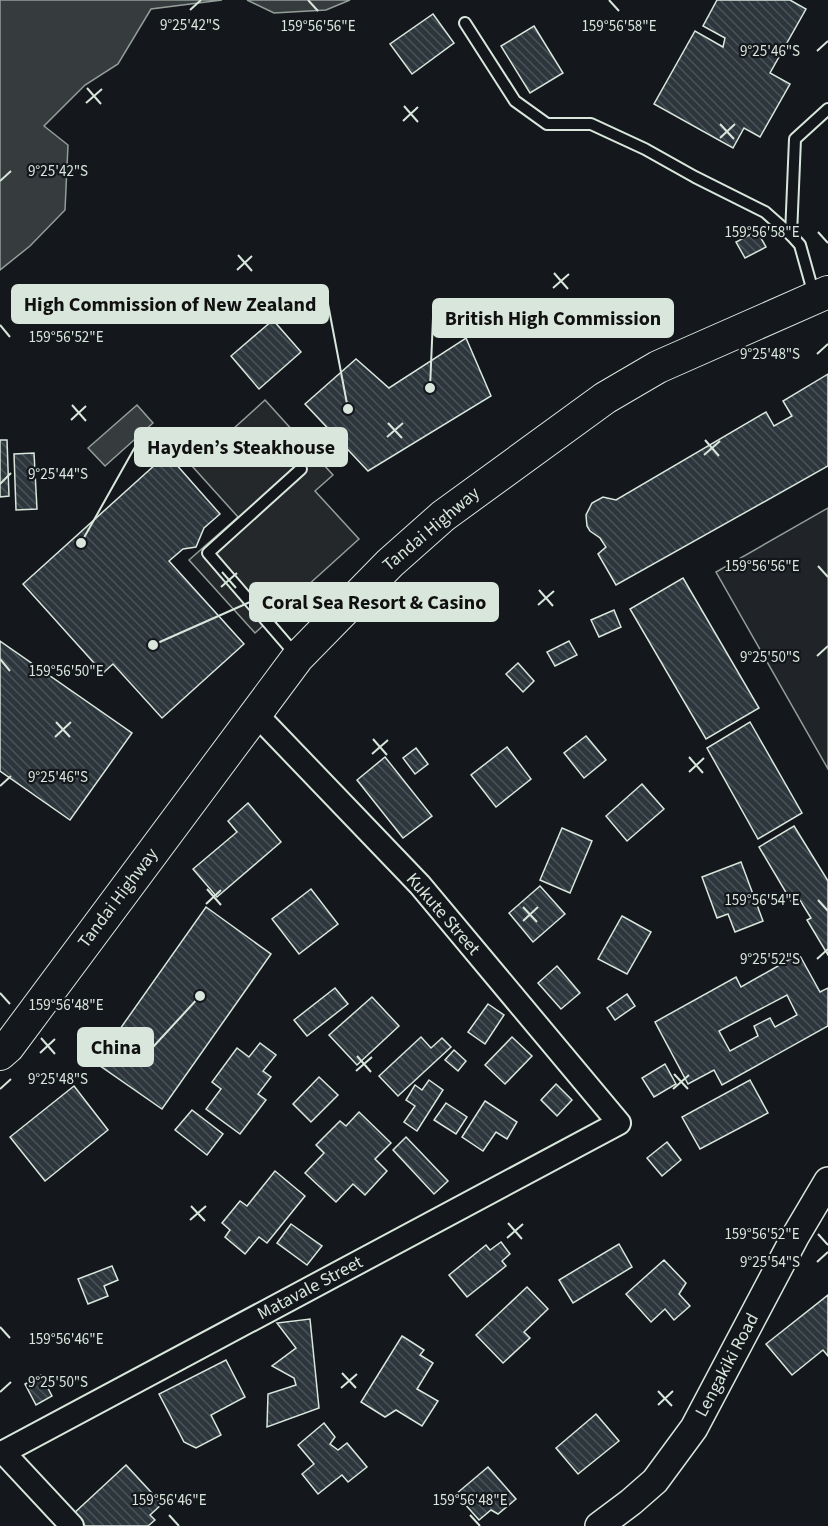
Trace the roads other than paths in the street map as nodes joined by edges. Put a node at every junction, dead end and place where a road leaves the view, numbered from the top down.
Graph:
1 (465, 23) dead end
2 (828, 109) edge
3 (791, 234) junction
4 (821, 294) edge
5 (301, 469) dead end
6 (298, 657) junction
7 (256, 714) junction
8 (0, 1054) edge
9 (619, 1123) joint
10 (828, 1181) edge
11 (2, 1453) edge
12 (72, 1526) edge
13 (599, 1526) edge

1 - 3 lane
2 - 3 lane
3 - 4 lane
4 - 6 main road, Tandai Highway
5 - 6 lane
6 - 7 main road, Tandai Highway
7 - 8 main road, Tandai Highway
7 - 9 street, Kukute Street
9 - 11 street, Matavale Street
10 - 13 street, Lengakiki Road
11 - 12 street

